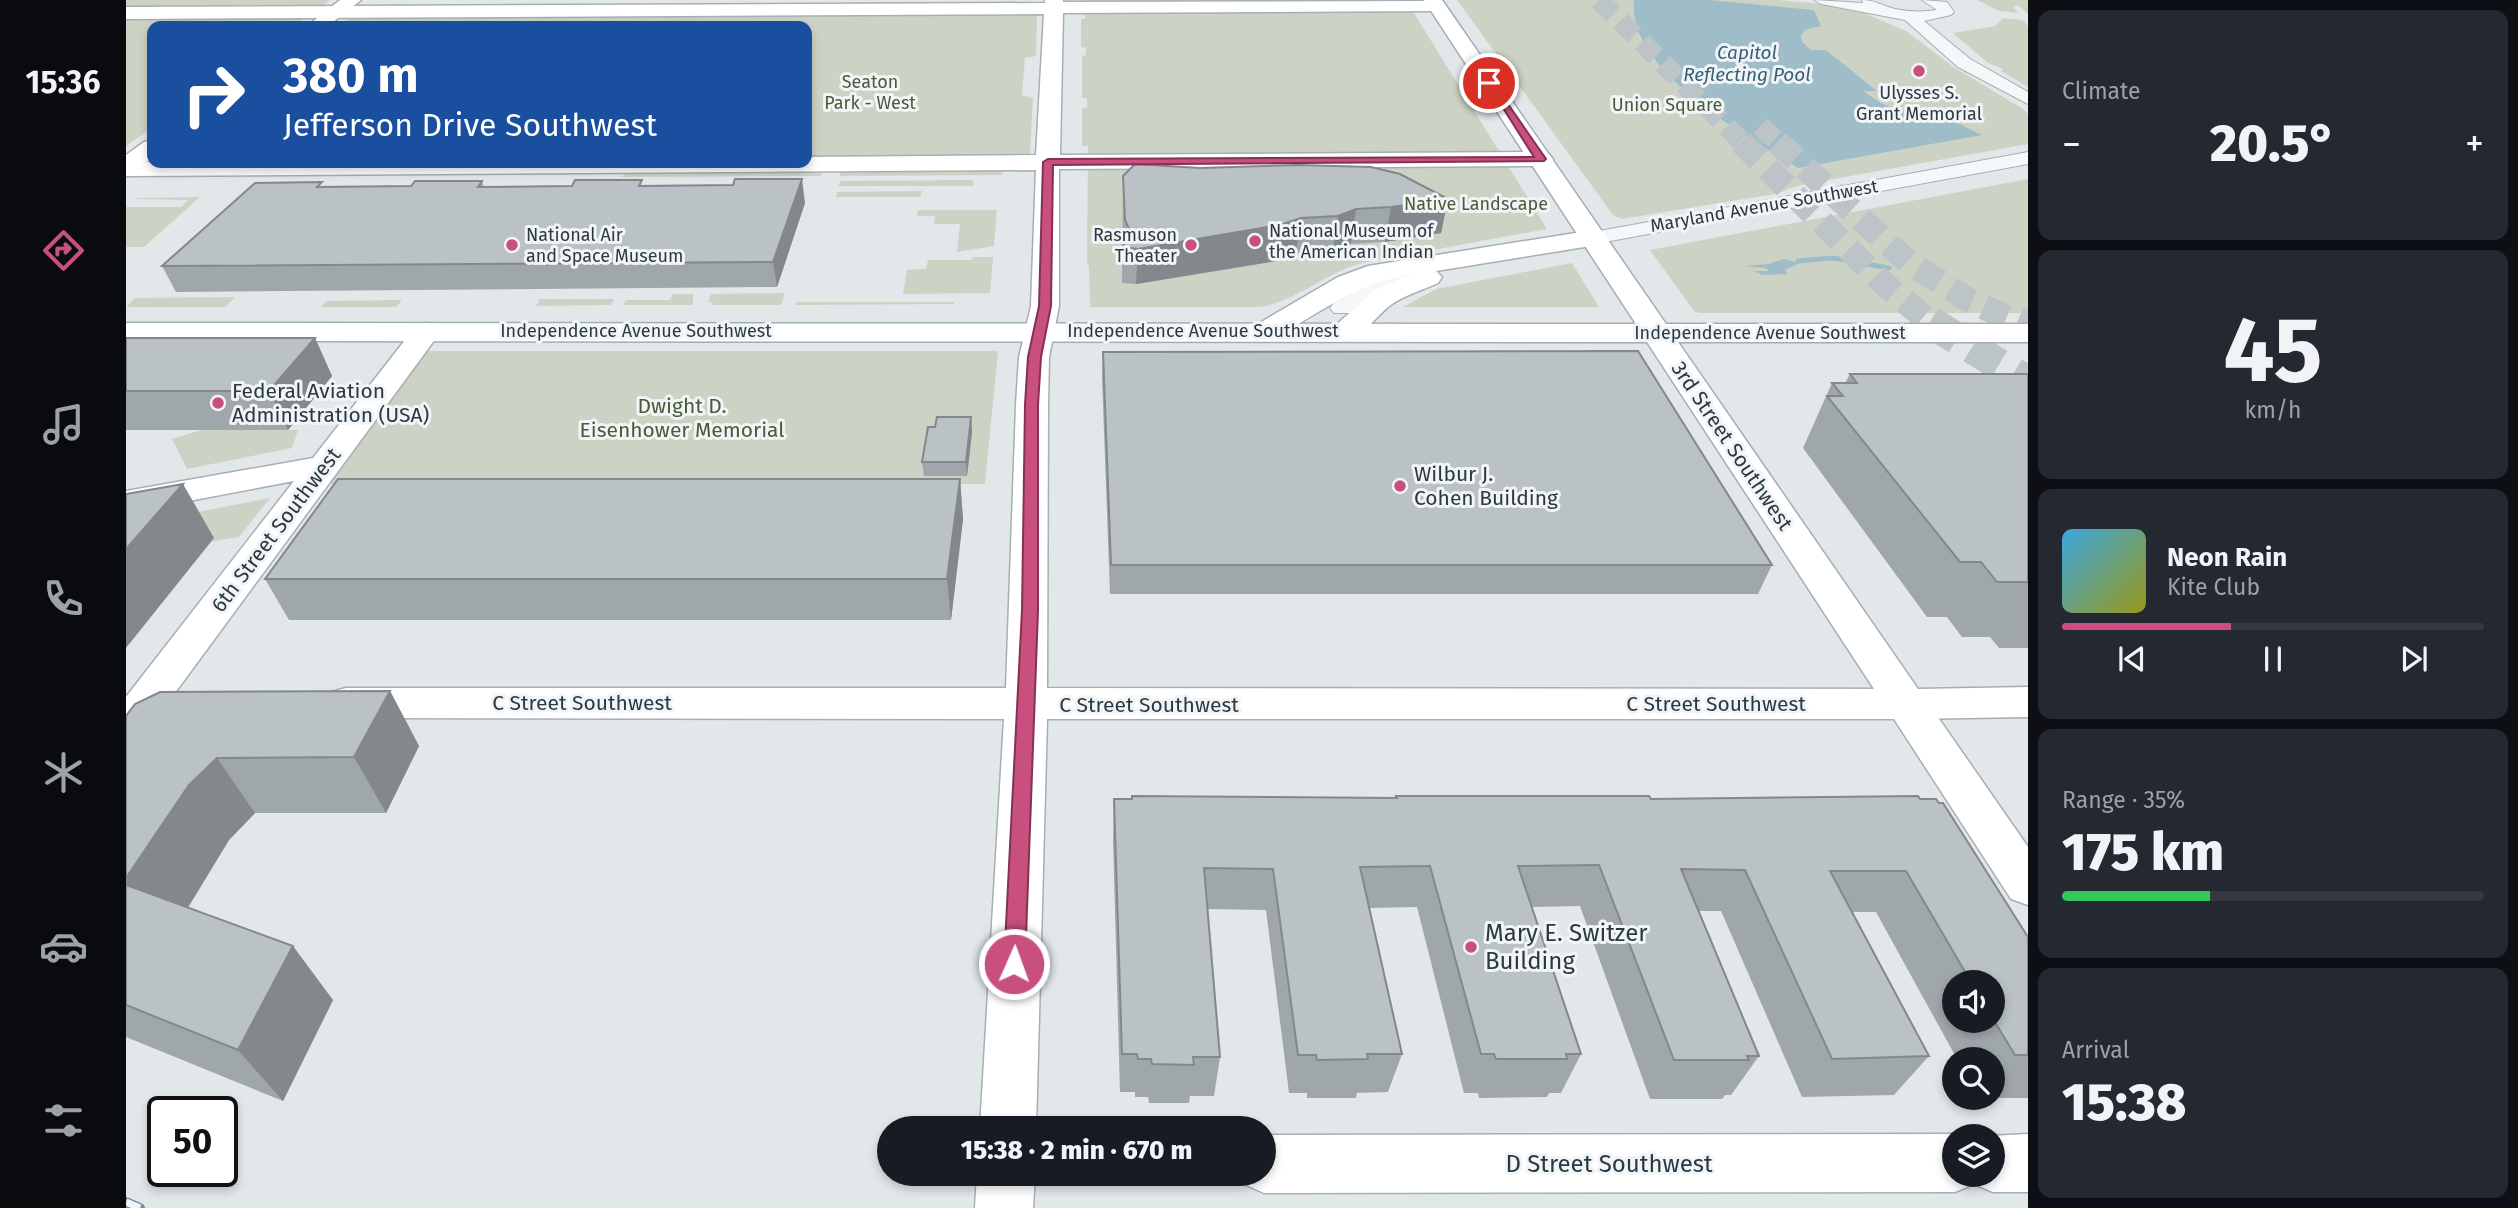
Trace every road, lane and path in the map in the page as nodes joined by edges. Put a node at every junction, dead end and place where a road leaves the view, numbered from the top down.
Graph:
1 (352, 0) edge
2 (1821, 0) edge
3 (1929, 0) edge
4 (1435, 3) edge
5 (1054, 4) edge
6 (1875, 5) edge
7 (335, 12) junction
8 (126, 13) edge
9 (1910, 16) junction
10 (323, 21) edge
11 (2028, 99) edge
12 (147, 151) edge
13 (2028, 158) edge
14 (1541, 159) junction
15 (1048, 162) junction
16 (812, 163) edge
17 (126, 167) edge
18 (147, 167) edge
19 (1594, 238) junction
20 (1500, 254) junction
21 (1396, 276) dead end
22 (1343, 320) junction
23 (1040, 331) junction
24 (1266, 331) junction
25 (126, 332) edge
26 (426, 332) junction
27 (1658, 333) junction
28 (2028, 333) tunnel mouth
29 (1995, 334) junction
30 (2028, 356) tunnel mouth
31 (323, 467) junction
32 (126, 502) edge
33 (199, 702) edge
34 (311, 702) edge
35 (2028, 702) edge
36 (1906, 704) junction
37 (1025, 705) junction
38 (135, 715) edge
39 (2028, 885) edge
40 (1009, 1116) edge
41 (1942, 1163) edge
42 (2005, 1163) edge
43 (2028, 1163) edge
44 (1276, 1164) edge
45 (1005, 1186) edge
46 (1004, 1208) edge

1 - 7 street
2 - 6 street
3 - 9 street
4 - 5 street
4 - 14 street, 3rd Street Southwest
5 - 7 street
5 - 15 street
6 - 9 street
7 - 8 street
7 - 10 street
9 - 11 street
12 - 17 street
13 - 19 street, Maryland Avenue Southwest
14 - 15 street
14 - 19 street, 3rd Street Southwest
15 - 16 street
15 - 23 street
17 - 18 street
19 - 20 street, Maryland Avenue Southwest
19 - 27 street, 3rd Street Southwest
20 - 22 street, Maryland Avenue Southwest
20 - 24 street, Maryland Avenue Southwest
21 - 22 street
22 - 24 street, Independence Avenue Southwest
22 - 27 street, Independence Avenue Southwest
23 - 24 street, Independence Avenue Southwest
23 - 26 street, Independence Avenue Southwest
23 - 37 street
25 - 26 street, Independence Avenue Southwest
26 - 31 street, 6th Street Southwest
27 - 29 street, Independence Avenue Southwest
27 - 36 street, 3rd Street Southwest
28 - 29 street, Independence Avenue Southwest
29 - 30 street
31 - 32 street
31 - 38 street, 6th Street Southwest
33 - 38 street
34 - 37 street, C Street Southwest
35 - 36 street, C Street Southwest
36 - 37 street, C Street Southwest
36 - 39 street, 3rd Street Southwest
37 - 40 street
41 - 44 street, D Street Southwest
42 - 43 street
45 - 46 street

